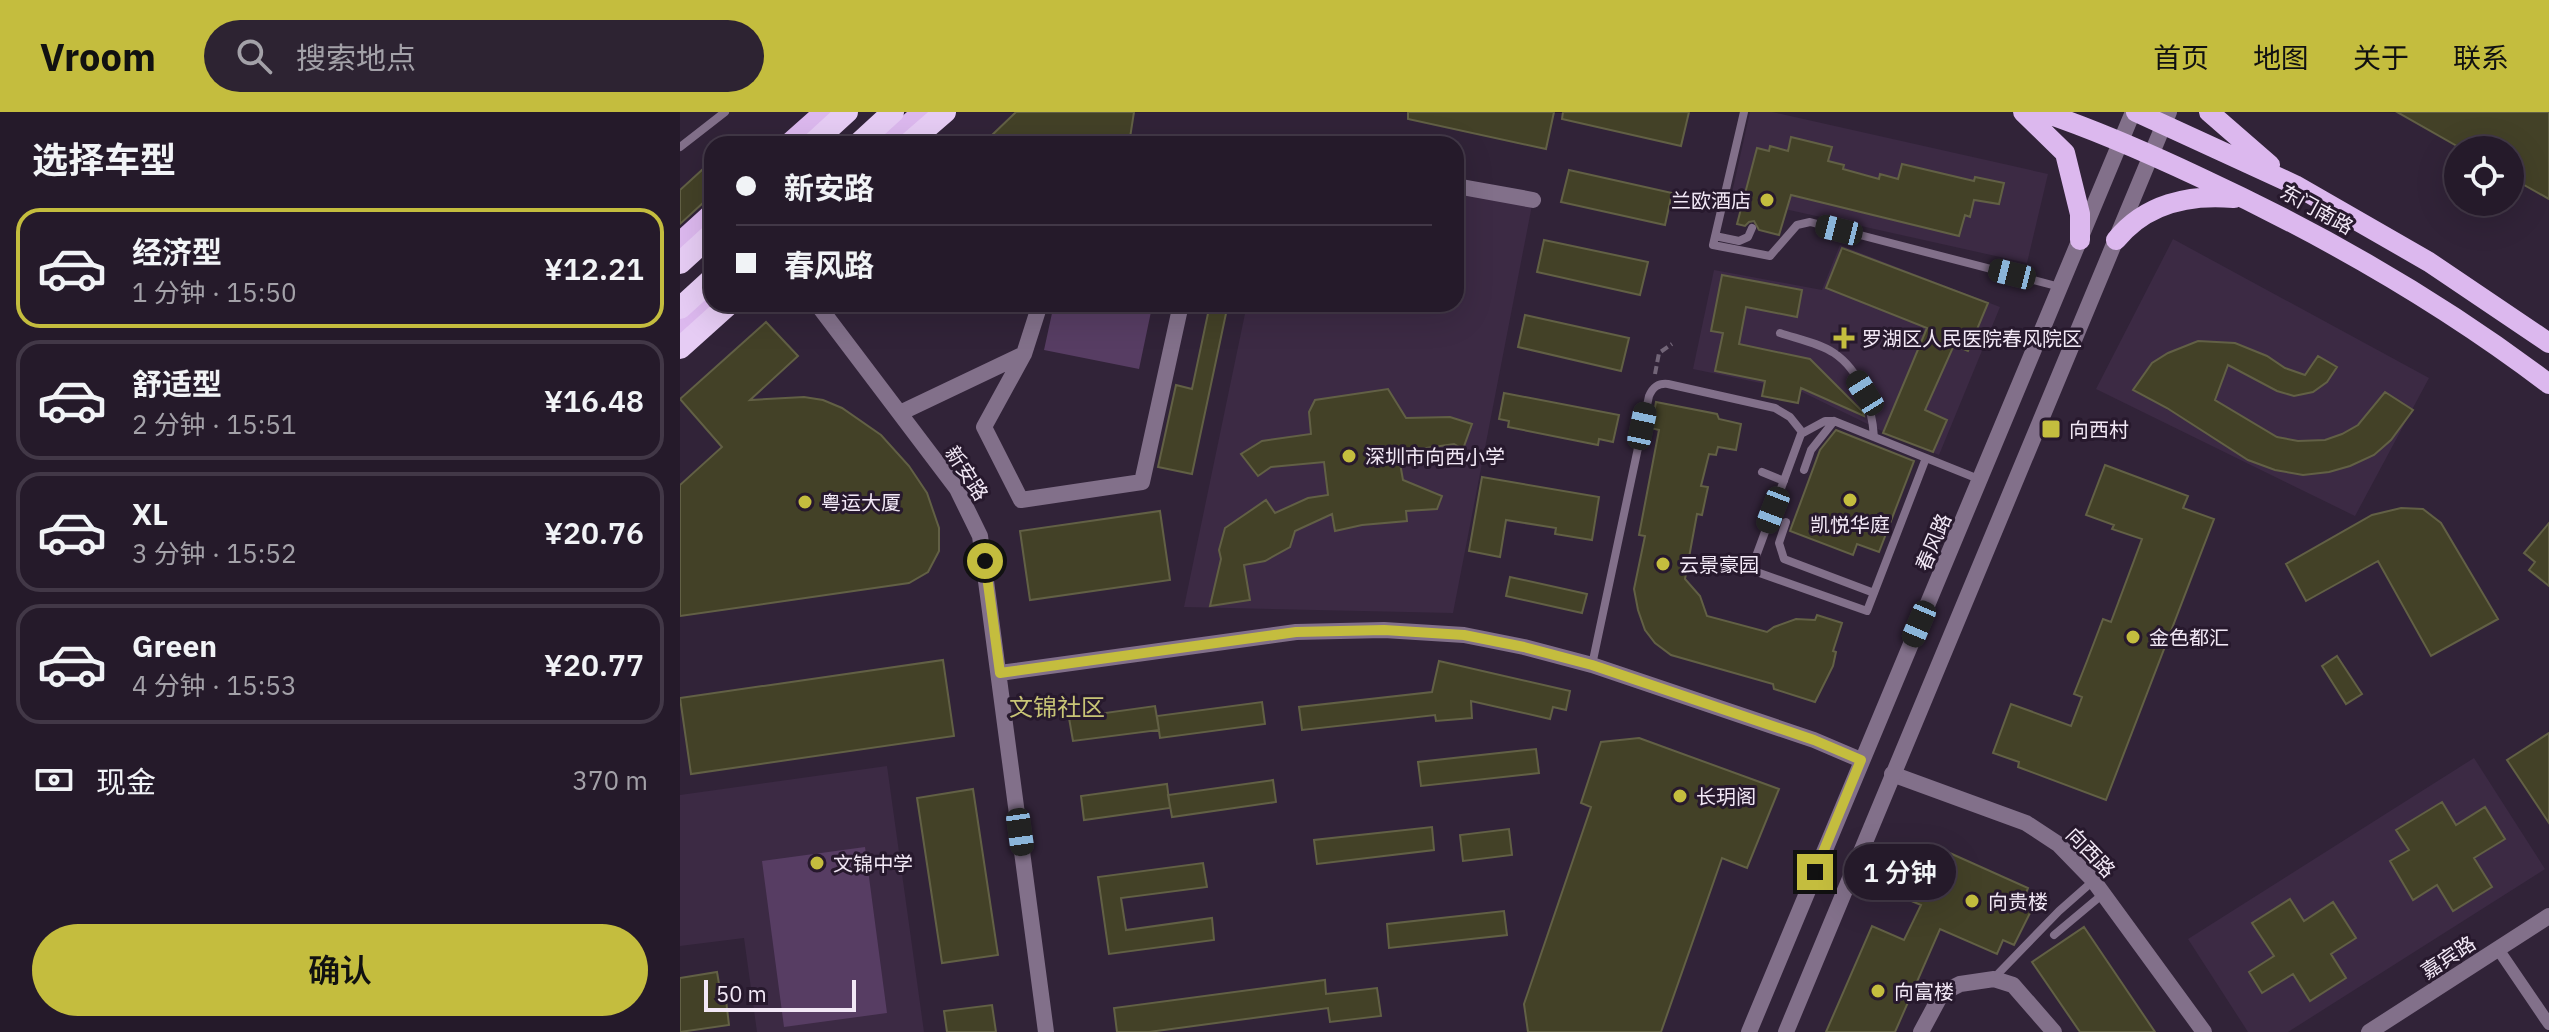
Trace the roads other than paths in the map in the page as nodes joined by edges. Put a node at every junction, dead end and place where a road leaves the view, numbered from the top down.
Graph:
1 (725, 112) edge
2 (824, 112) edge
3 (847, 112) edge
4 (893, 112) edge
5 (922, 112) edge
6 (936, 112) edge
7 (945, 112) edge
8 (1744, 112) edge
9 (2023, 112) edge
10 (2042, 112) edge
11 (2135, 112) edge
12 (2209, 112) edge
13 (2166, 118) edge
14 (797, 136) edge
15 (821, 136) edge
16 (867, 136) edge
17 (895, 136) edge
18 (914, 136) edge
19 (916, 136) edge
20 (2121, 142) junction
21 (680, 147) edge
22 (2151, 154) junction
23 (2295, 185) junction
24 (1464, 187) edge
25 (2247, 199) junction
26 (1533, 200) dead end
27 (704, 220) edge
28 (1752, 228) dead end
29 (1715, 236) junction
30 (2080, 240) junction
31 (2116, 240) junction
32 (704, 241) edge
33 (680, 242) edge
34 (680, 263) edge
35 (704, 286) edge
36 (2061, 287) junction
37 (704, 307) edge
38 (680, 308) edge
39 (720, 312) edge
40 (823, 312) edge
41 (1037, 312) edge
42 (1179, 312) edge
43 (680, 329) edge
44 (1780, 333) dead end
45 (2549, 343) edge
46 (680, 348) edge
47 (1024, 354) junction
48 (2549, 384) edge
49 (900, 413) junction
50 (1834, 421) junction
51 (1802, 432) junction
52 (1874, 437) junction
53 (1926, 458) junction
54 (1804, 470) dead end
55 (1762, 472) dead end
56 (1981, 480) junction
57 (1784, 481) junction
58 (1786, 522) dead end
59 (1727, 562) dead end
60 (1751, 570) junction
61 (1874, 593) junction
62 (1592, 665) junction
63 (1000, 673) junction
64 (1861, 760) junction
65 (1892, 774) junction
66 (2098, 887) junction
67 (2549, 916) edge
68 (2054, 935) dead end
69 (2498, 949) junction
70 (1994, 979) junction
71 (2549, 1024) edge
72 (1046, 1032) edge
73 (1749, 1032) edge
74 (1786, 1032) edge
75 (1921, 1032) edge
76 (2054, 1032) edge
77 (2204, 1032) edge
78 (2369, 1032) edge

1 - 21 lane
2 - 14 main road
3 - 15 highway
4 - 16 highway
5 - 17 main road
6 - 18 highway
7 - 19 highway
8 - 29 lane
9 - 30 main road
10 - 20 main road, 东门南路
11 - 13 main road, 东门南路
11 - 20 street, 春风路
12 - 23 main road
13 - 22 street
13 - 23 main road, 东门南路
20 - 22 main road, 东门南路
20 - 30 street, 春风路
22 - 25 main road, 东门南路
22 - 31 street
23 - 45 main road, 东门南路
24 - 26 street
25 - 31 main road
25 - 48 main road, 东门南路
27 - 33 main road
28 - 29 lane
29 - 36 lane
30 - 36 street, 春风路
31 - 65 street
32 - 34 highway
35 - 38 highway
36 - 56 street, 春风路
37 - 43 main road
39 - 46 highway
40 - 49 street, 新安路
41 - 47 street
42 - 47 street
44 - 52 lane
47 - 49 street
49 - 63 street, 新安路
50 - 51 lane
50 - 52 lane
50 - 54 lane
51 - 57 lane
51 - 62 lane
52 - 53 lane
53 - 56 lane
53 - 61 lane
55 - 57 lane
56 - 64 street, 春风路
57 - 60 lane
58 - 61 lane
59 - 60 lane
60 - 61 lane
62 - 63 street
62 - 64 street
63 - 72 street, 新安路
64 - 73 street, 春风路
65 - 66 street, 向西路
65 - 74 street
66 - 68 lane
66 - 70 lane
66 - 77 street, 向西路
67 - 69 street, 嘉宾路
69 - 71 street
69 - 78 street, 嘉宾路
70 - 75 street
70 - 76 street

